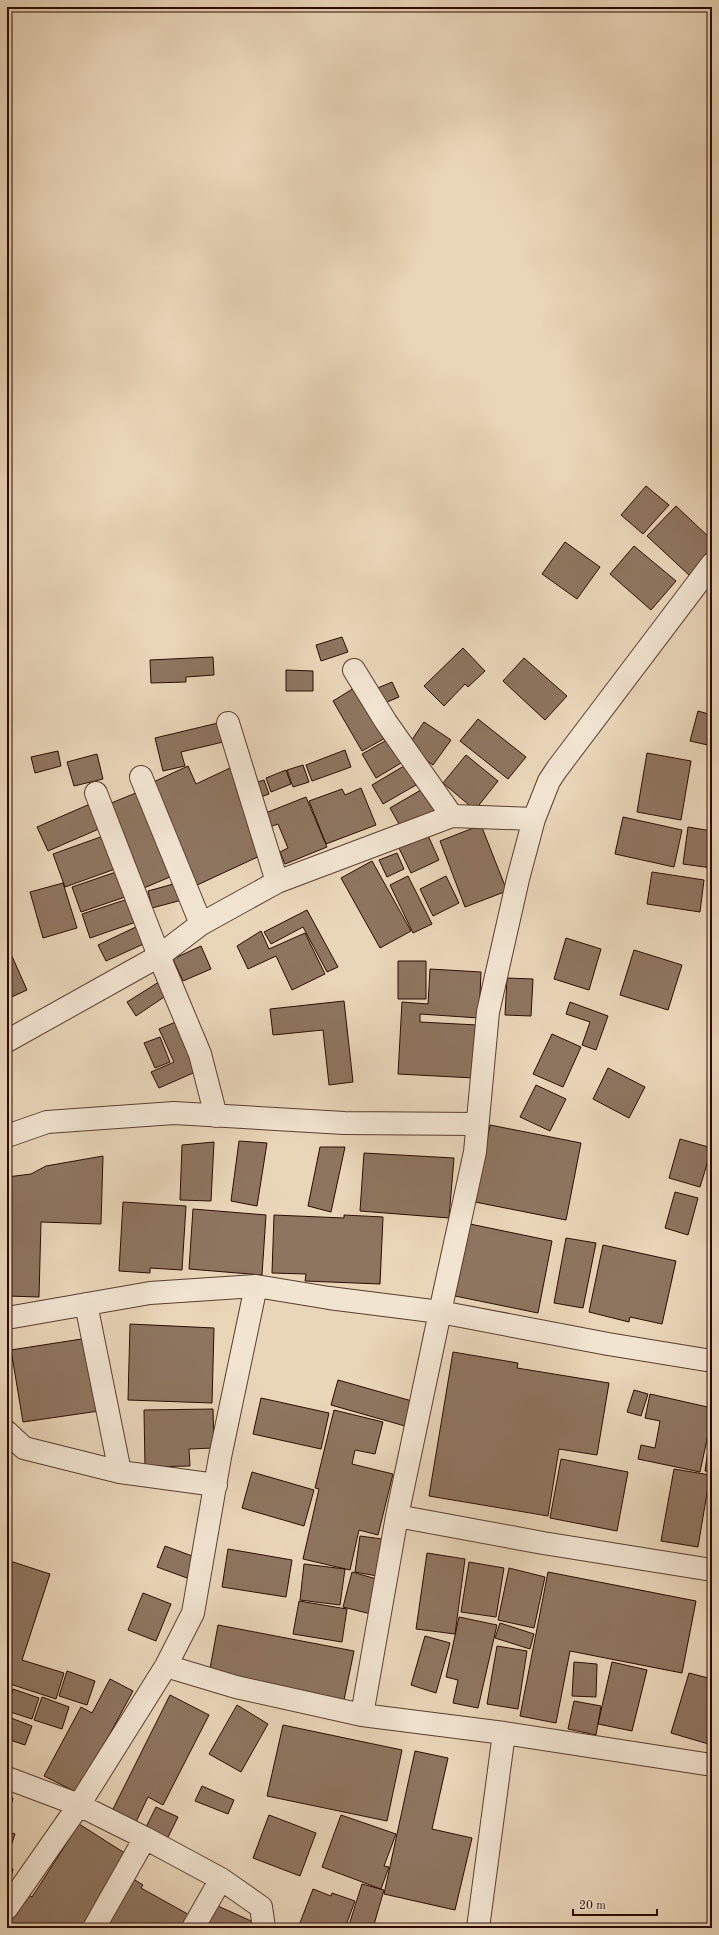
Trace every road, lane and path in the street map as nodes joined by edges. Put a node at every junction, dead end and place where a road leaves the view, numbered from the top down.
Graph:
1 (712, 564) edge
2 (354, 670) dead end
3 (228, 723) dead end
4 (141, 777) dead end
5 (96, 793) dead end
6 (452, 816) junction
7 (534, 820) junction
8 (277, 882) junction
9 (201, 924) junction
10 (159, 956) junction
11 (7, 1041) edge
12 (216, 1116) junction
13 (477, 1124) junction
14 (7, 1136) edge
15 (256, 1286) junction
16 (86, 1304) junction
17 (440, 1312) junction
18 (7, 1318) edge
19 (712, 1361) edge
20 (7, 1432) edge
21 (120, 1472) junction
22 (216, 1485) junction
23 (397, 1516) junction
24 (712, 1570) edge
25 (166, 1666) junction
26 (362, 1715) junction
27 (504, 1733) junction
28 (712, 1764) edge
29 (7, 1778) edge
30 (79, 1805) junction
31 (145, 1838) junction
32 (221, 1878) junction
33 (7, 1908) edge
34 (94, 1928) edge
35 (193, 1928) edge
36 (264, 1928) edge
37 (478, 1928) edge

1 - 7 street
2 - 6 street
3 - 8 street
4 - 9 street
5 - 10 street
6 - 7 street
6 - 8 street
7 - 13 street
8 - 9 street
9 - 10 street
10 - 11 street
10 - 12 street
12 - 13 street
12 - 14 street
13 - 17 street
15 - 16 street
15 - 17 street
15 - 22 street
16 - 18 street
16 - 21 street
17 - 19 street
17 - 23 street
20 - 21 street
21 - 22 street
22 - 25 street
23 - 24 street
23 - 26 street
25 - 26 street
25 - 30 street
26 - 27 street
27 - 28 street
27 - 37 street
29 - 30 street
30 - 31 street
30 - 33 street
31 - 32 street
31 - 34 street
32 - 35 street
32 - 36 street

